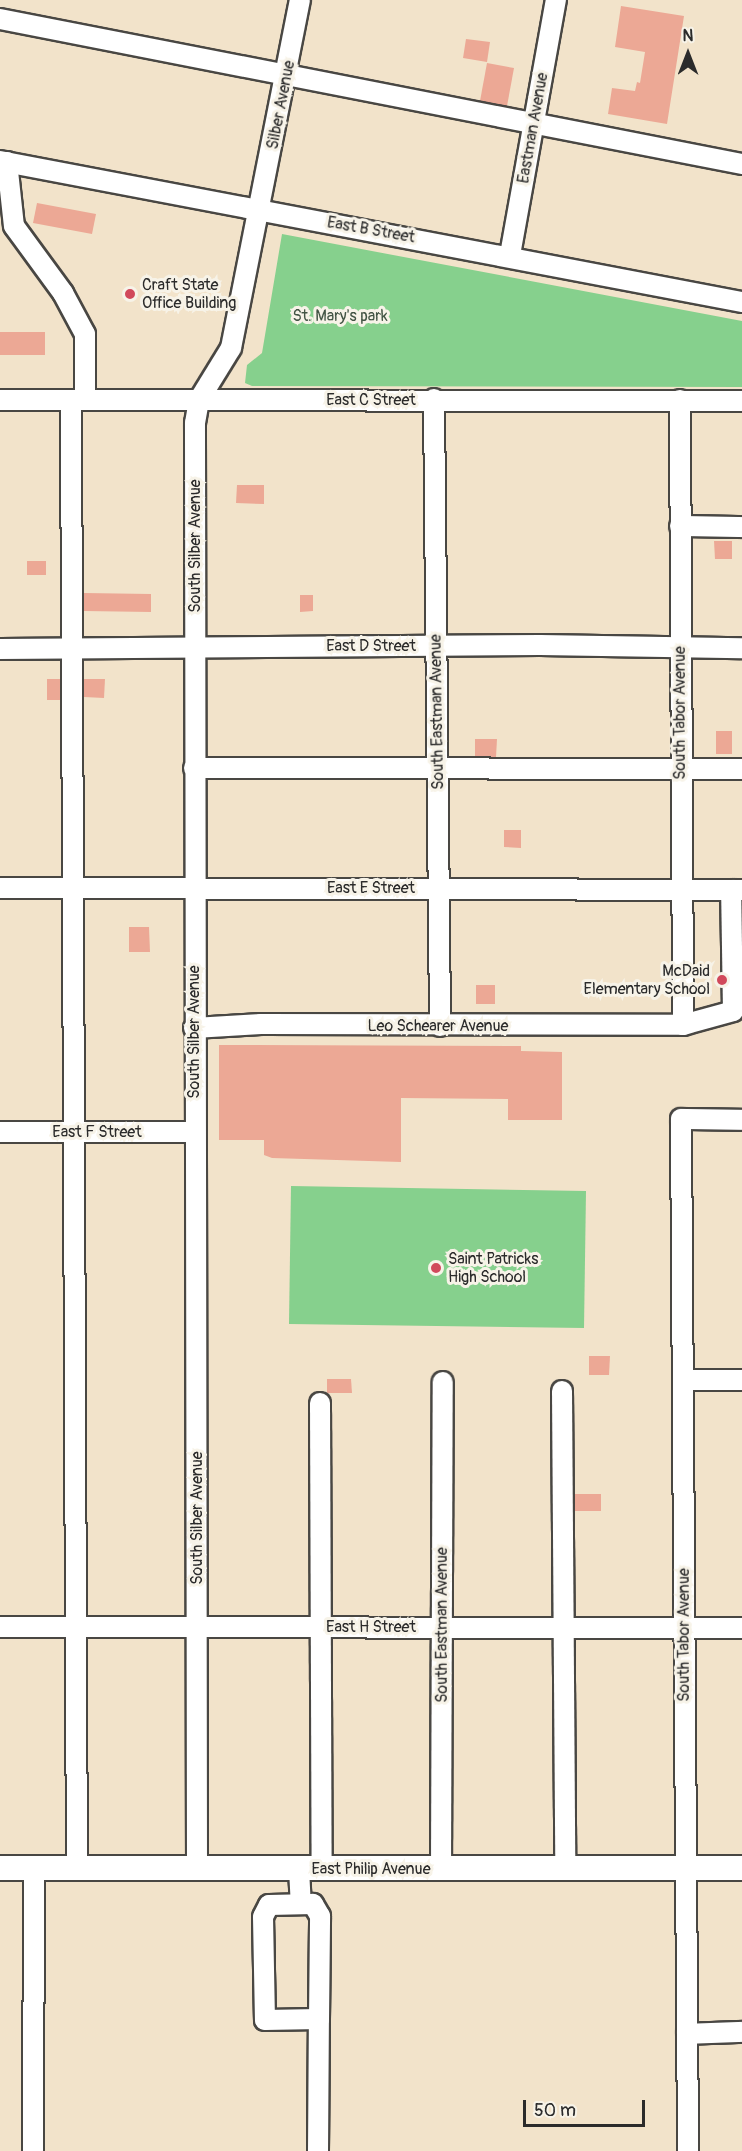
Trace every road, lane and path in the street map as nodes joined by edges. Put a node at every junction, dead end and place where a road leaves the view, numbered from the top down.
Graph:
1 (300, 0) edge
2 (556, 0) edge
3 (0, 20) edge
4 (287, 76) junction
5 (534, 124) junction
6 (3, 161) edge
7 (742, 164) edge
8 (261, 210) junction
9 (510, 255) junction
10 (742, 302) edge
11 (434, 399) junction
12 (0, 400) edge
13 (78, 400) junction
14 (199, 400) junction
15 (680, 400) junction
16 (742, 401) edge
17 (680, 526) junction
18 (742, 527) edge
19 (436, 646) junction
20 (195, 647) junction
21 (680, 648) junction
22 (742, 648) edge
23 (0, 649) edge
24 (73, 649) junction
25 (194, 768) junction
26 (437, 769) junction
27 (680, 769) junction
28 (742, 769) edge
29 (74, 887) junction
30 (194, 887) junction
31 (0, 888) edge
32 (439, 888) junction
33 (681, 889) junction
34 (736, 890) edge
35 (682, 1025) junction
36 (441, 1026) junction
37 (194, 1028) junction
38 (742, 1120) edge
39 (0, 1132) edge
40 (76, 1132) junction
41 (194, 1132) junction
42 (682, 1380) junction
43 (742, 1380) edge
44 (443, 1382) dead end
45 (562, 1391) dead end
46 (320, 1402) dead end
47 (0, 1627) edge
48 (77, 1627) junction
49 (197, 1627) junction
50 (321, 1628) junction
51 (442, 1628) junction
52 (563, 1628) junction
53 (684, 1628) junction
54 (742, 1628) edge
55 (0, 1868) edge
56 (34, 1868) junction
57 (77, 1868) junction
58 (197, 1868) junction
59 (686, 1868) junction
60 (742, 1868) edge
61 (311, 1869) junction
62 (441, 1869) junction
63 (565, 1869) junction
64 (301, 1904) junction
65 (319, 2019) junction
66 (742, 2032) edge
67 (687, 2034) junction
68 (33, 2151) edge
69 (318, 2151) edge
70 (688, 2151) edge

1 - 4 street, Silber Avenue
2 - 5 street, Eastman Avenue
3 - 4 street
4 - 5 street
4 - 8 street, Silber Avenue
5 - 7 street
5 - 9 street, Eastman Avenue
6 - 8 street, East B Street
6 - 13 street
8 - 9 street, East B Street
8 - 14 street, South Silber Avenue
9 - 10 street, East B Street
11 - 14 street, East C Street
11 - 15 street, East C Street
11 - 19 street, South Eastman Avenue
12 - 13 street, East C Street
13 - 14 street, East C Street
13 - 24 street
14 - 20 street, South Silber Avenue
15 - 16 street, East C Street
15 - 17 street, South Tabor Avenue
17 - 18 street
17 - 21 street, South Tabor Avenue
19 - 20 street, East D Street
19 - 21 street, East D Street
19 - 26 street, South Eastman Avenue
20 - 24 street, East D Street
20 - 25 street, South Silber Avenue
21 - 22 street, East D Street
21 - 27 street, South Tabor Avenue
23 - 24 street, East D Street
24 - 29 street
25 - 26 street
25 - 30 street, South Silber Avenue
26 - 27 street
26 - 32 street, South Eastman Avenue
27 - 28 street
27 - 33 street, South Tabor Avenue
29 - 30 street, East E Street
29 - 31 street, East E Street
29 - 40 street
30 - 32 street, East E Street
30 - 37 street, South Silber Avenue
32 - 33 street, East E Street
32 - 36 street, South Eastman Avenue
33 - 34 street, East E Street
33 - 35 street, South Tabor Avenue
34 - 35 street, Leo Schearer Avenue
35 - 36 street, Leo Schearer Avenue
36 - 37 street, Leo Schearer Avenue
37 - 41 street, South Silber Avenue
38 - 42 street, South Tabor Avenue
39 - 40 street, East F Street
40 - 41 street, East F Street
40 - 48 street
41 - 49 street, South Silber Avenue
42 - 43 street
42 - 53 street, South Tabor Avenue
44 - 51 street, South Eastman Avenue
45 - 52 street
46 - 50 street
47 - 48 street, East H Street
48 - 49 street, East H Street
48 - 57 street
49 - 50 street, East H Street
49 - 58 street, South Silber Avenue
50 - 51 street, East H Street
50 - 61 street
51 - 52 street, East H Street
51 - 62 street, South Eastman Avenue
52 - 53 street, East H Street
52 - 63 street
53 - 54 street, East H Street
53 - 59 street, South Tabor Avenue
55 - 56 main road, East Philip Avenue
56 - 57 main road, East Philip Avenue
56 - 68 street
57 - 58 main road, East Philip Avenue
58 - 61 main road, East Philip Avenue
59 - 60 main road, East Philip Avenue
59 - 63 main road, East Philip Avenue
59 - 67 street, South Tabor Avenue
61 - 62 main road, East Philip Avenue
61 - 64 street
62 - 63 main road, East Philip Avenue
64 - 65 street
64 - 65 street
65 - 69 street
66 - 67 street
67 - 70 street, South Tabor Avenue

